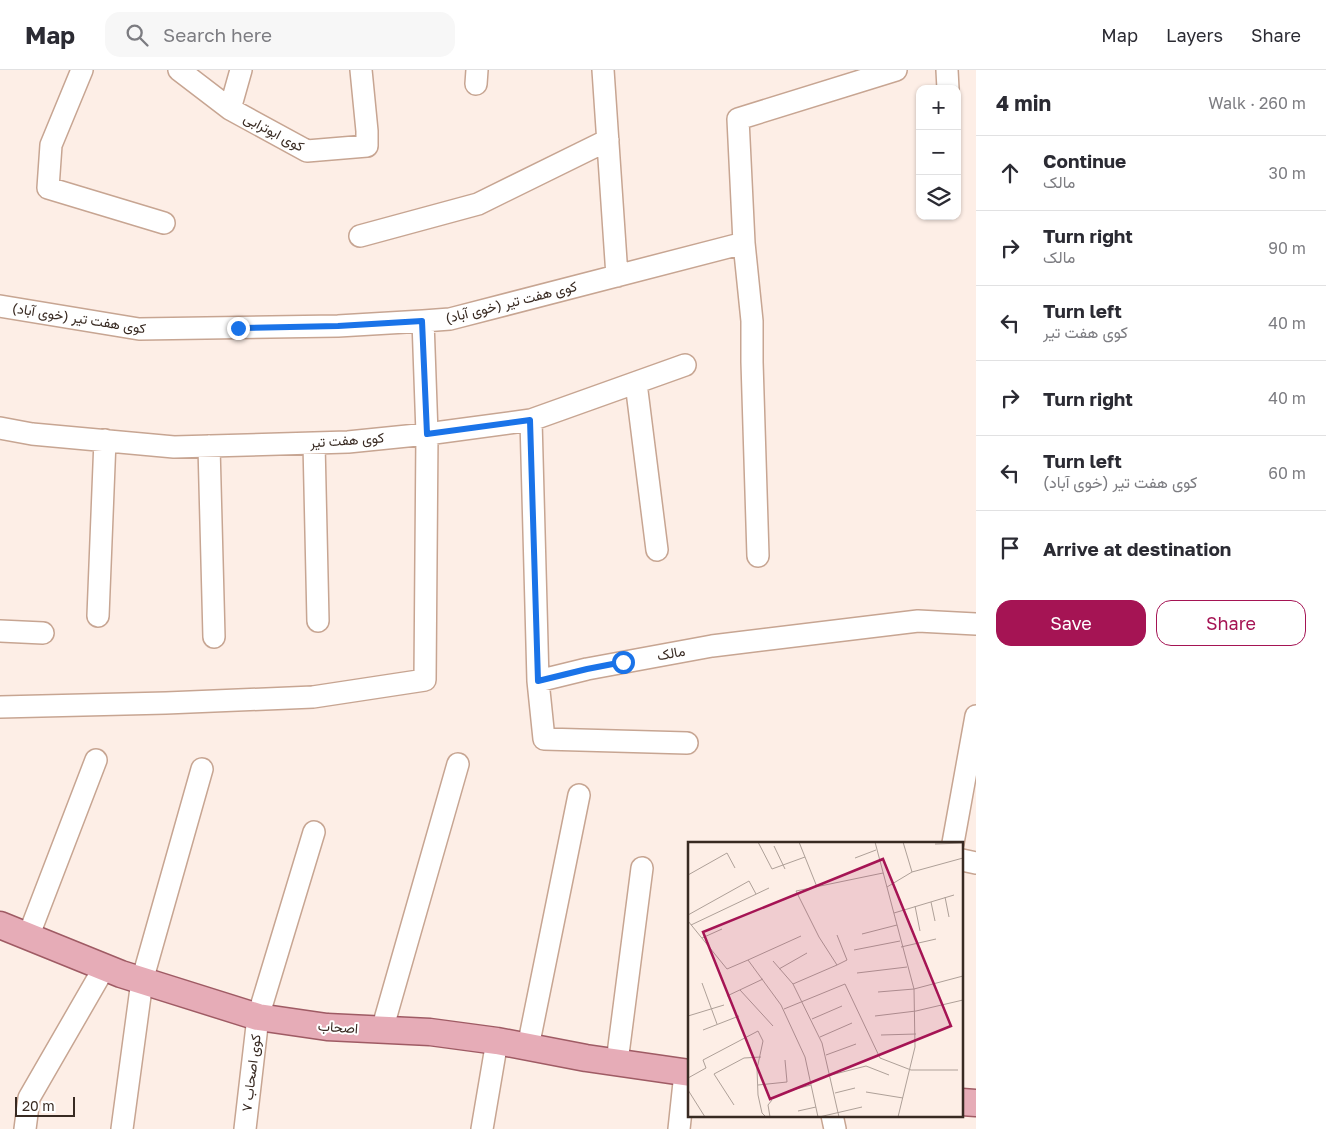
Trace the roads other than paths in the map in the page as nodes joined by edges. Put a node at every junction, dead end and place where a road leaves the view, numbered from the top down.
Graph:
1 (82, 70) edge
2 (180, 70) edge
3 (241, 70) edge
4 (361, 70) edge
5 (603, 70) edge
6 (896, 70) edge
7 (947, 70) edge
8 (948, 85) edge
9 (230, 109) junction
10 (608, 140) junction
11 (164, 223) dead end
12 (360, 236) dead end
13 (744, 243) junction
14 (617, 276) junction
15 (0, 306) edge
16 (422, 321) junction
17 (685, 365) dead end
18 (636, 383) junction
19 (530, 420) junction
20 (0, 428) edge
21 (427, 434) junction
22 (105, 440) junction
23 (314, 443) junction
24 (208, 446) junction
25 (657, 550) dead end
26 (758, 556) dead end
27 (98, 616) dead end
28 (318, 621) dead end
29 (976, 624) edge
30 (0, 631) edge
31 (43, 634) dead end
32 (214, 637) dead end
33 (538, 681) junction
34 (0, 707) edge
35 (976, 716) edge
36 (974, 737) edge
37 (687, 743) dead end
38 (96, 760) dead end
39 (458, 764) dead end
40 (202, 769) dead end
41 (579, 795) dead end
42 (314, 832) dead end
43 (953, 842) edge
44 (642, 868) dead end
45 (0, 925) edge
46 (28, 937) junction
47 (104, 968) junction
48 (142, 981) junction
49 (258, 1017) junction
50 (382, 1030) junction
51 (496, 1041) junction
52 (528, 1047) junction
53 (617, 1062) junction
54 (687, 1073) edge
55 (832, 1116) edge
56 (25, 1129) edge
57 (122, 1129) edge
58 (245, 1129) edge
59 (482, 1129) edge
60 (679, 1129) edge
61 (835, 1129) edge

1 - 11 street
2 - 9 street, کوی ابوترابی
3 - 9 street
4 - 9 street, کوی ابوترابی
5 - 10 street
6 - 13 street
7 - 8 street
10 - 12 street
10 - 14 street
13 - 14 street, کوی هفت تیر (خوی آباد)
13 - 26 street
14 - 16 street, کوی هفت تیر (خوی آباد)
15 - 16 street, کوی هفت تیر (خوی آباد)
16 - 21 street
17 - 18 street, کوی هفت تیر
18 - 19 street, کوی هفت تیر
18 - 25 street
19 - 21 street, کوی هفت تیر
19 - 33 street
20 - 22 street, کوی هفت تیر
21 - 23 street, کوی هفت تیر
21 - 34 street
22 - 24 street, کوی هفت تیر
22 - 27 street
23 - 24 street, کوی هفت تیر
23 - 28 street
24 - 32 street
29 - 33 street, مالک
30 - 31 street
33 - 37 street
35 - 36 street
36 - 43 street
38 - 46 street
39 - 50 street
40 - 48 street
41 - 52 street
42 - 49 street, کوی اصحاب ۷
44 - 53 street
45 - 46 main road, اصحاب
46 - 47 main road, اصحاب
47 - 48 main road, اصحاب
47 - 56 street
48 - 49 main road, اصحاب
48 - 57 street
49 - 50 main road, اصحاب
49 - 58 street, کوی اصحاب ۷
50 - 51 main road, اصحاب
51 - 52 main road, اصحاب
51 - 59 street
52 - 53 main road, اصحاب
53 - 54 main road, اصحاب
54 - 60 street
55 - 61 street

